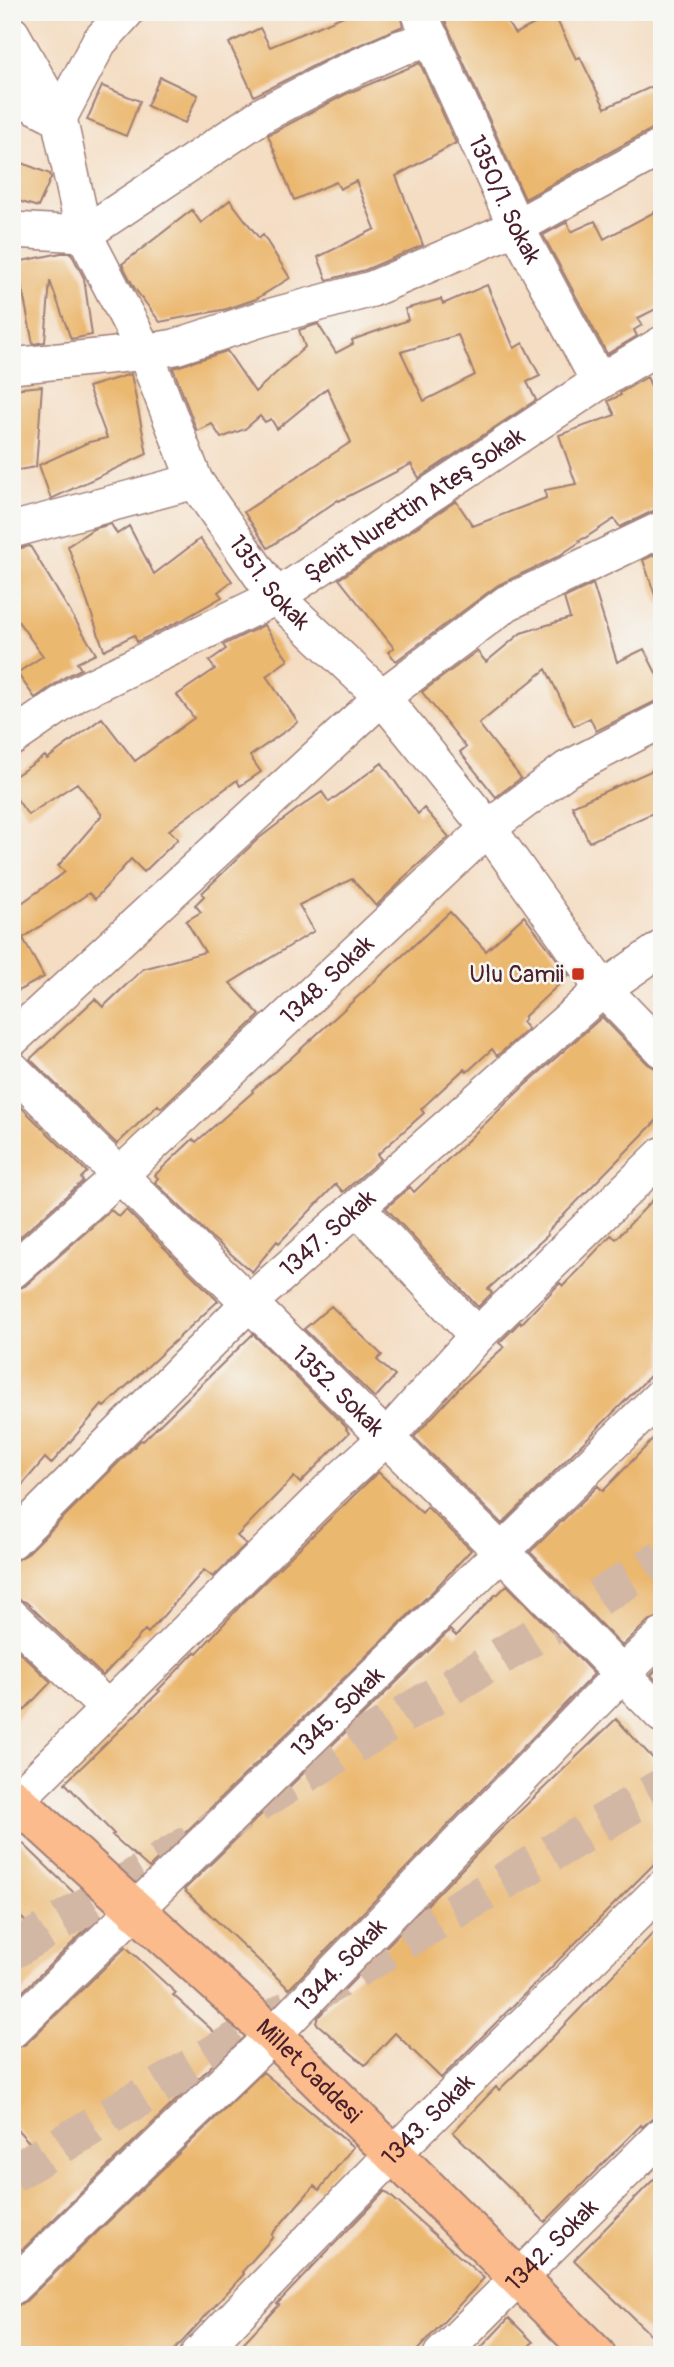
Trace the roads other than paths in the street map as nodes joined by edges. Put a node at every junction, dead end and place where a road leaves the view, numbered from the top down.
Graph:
1 (126, 12) edge
2 (426, 26) edge
3 (12, 34) edge
4 (12, 94) edge
5 (59, 118) junction
6 (662, 147) edge
7 (516, 227) junction
8 (12, 230) edge
9 (83, 234) junction
10 (662, 344) edge
11 (145, 352) junction
12 (12, 366) edge
13 (599, 382) junction
14 (195, 481) junction
15 (662, 528) edge
16 (12, 530) edge
17 (276, 597) junction
18 (382, 697) junction
19 (662, 720) edge
20 (12, 738) edge
21 (488, 828) junction
22 (662, 948) edge
23 (603, 989) junction
24 (12, 1039) edge
25 (662, 1050) edge
26 (12, 1069) edge
27 (662, 1155) edge
28 (120, 1175) junction
29 (358, 1208) junction
30 (12, 1271) edge
31 (249, 1303) junction
32 (477, 1336) junction
33 (662, 1395) edge
34 (386, 1438) junction
35 (12, 1541) edge
36 (501, 1552) junction
37 (12, 1617) edge
38 (662, 1636) edge
39 (621, 1675) junction
40 (107, 1708) junction
41 (662, 1715) edge
42 (14, 1801) edge
43 (662, 1888) edge
44 (135, 1909) junction
45 (12, 2030) edge
46 (273, 2035) junction
47 (662, 2135) edge
48 (393, 2154) junction
49 (517, 2277) junction
50 (12, 2287) edge
51 (198, 2355) edge
52 (441, 2355) edge
53 (596, 2355) edge

1 - 5 street
2 - 7 street, 1350/1. Sokak
2 - 9 street
3 - 5 street, 1351. Sokak
4 - 5 street
5 - 9 street, 1351. Sokak
6 - 7 street
7 - 11 street
7 - 13 street, 1350/1. Sokak
8 - 9 street
9 - 11 street, 1351. Sokak
10 - 13 street, Şehit Nurettin Ateş Sokak
11 - 12 street
11 - 14 street, 1351. Sokak
13 - 17 street, Şehit Nurettin Ateş Sokak
14 - 16 street
14 - 17 street, 1351. Sokak
15 - 18 street
17 - 18 street, 1351. Sokak
17 - 20 street, Şehit Nurettin Ateş Sokak
18 - 21 street, 1351. Sokak
18 - 24 street
19 - 21 street, 1348. Sokak
21 - 23 street, 1351. Sokak
21 - 28 street, 1348. Sokak
22 - 23 street, 1347. Sokak
23 - 25 street, 1351. Sokak
23 - 29 street, 1347. Sokak
26 - 28 street, 1352. Sokak
27 - 32 street
28 - 30 street, 1348. Sokak
28 - 31 street, 1352. Sokak
29 - 31 street, 1347. Sokak
29 - 32 street
31 - 34 street, 1352. Sokak
31 - 35 street, 1347. Sokak
32 - 34 street
33 - 36 street, 1345. Sokak
34 - 36 street, 1352. Sokak
34 - 40 street
36 - 39 street, 1352. Sokak
36 - 44 street, 1345. Sokak
37 - 40 street
38 - 39 street, 1344. Sokak
39 - 41 street, 1352. Sokak
39 - 46 street, 1344. Sokak
40 - 42 street
42 - 44 main road, Millet Caddesi
43 - 48 street, 1343. Sokak
44 - 45 street, 1345. Sokak
44 - 46 main road, Millet Caddesi
46 - 48 main road, Millet Caddesi
46 - 50 street, 1344. Sokak
47 - 49 street, 1342. Sokak
48 - 49 main road, Millet Caddesi
48 - 51 street, 1343. Sokak
49 - 52 street, 1342. Sokak
49 - 53 main road, Millet Caddesi

